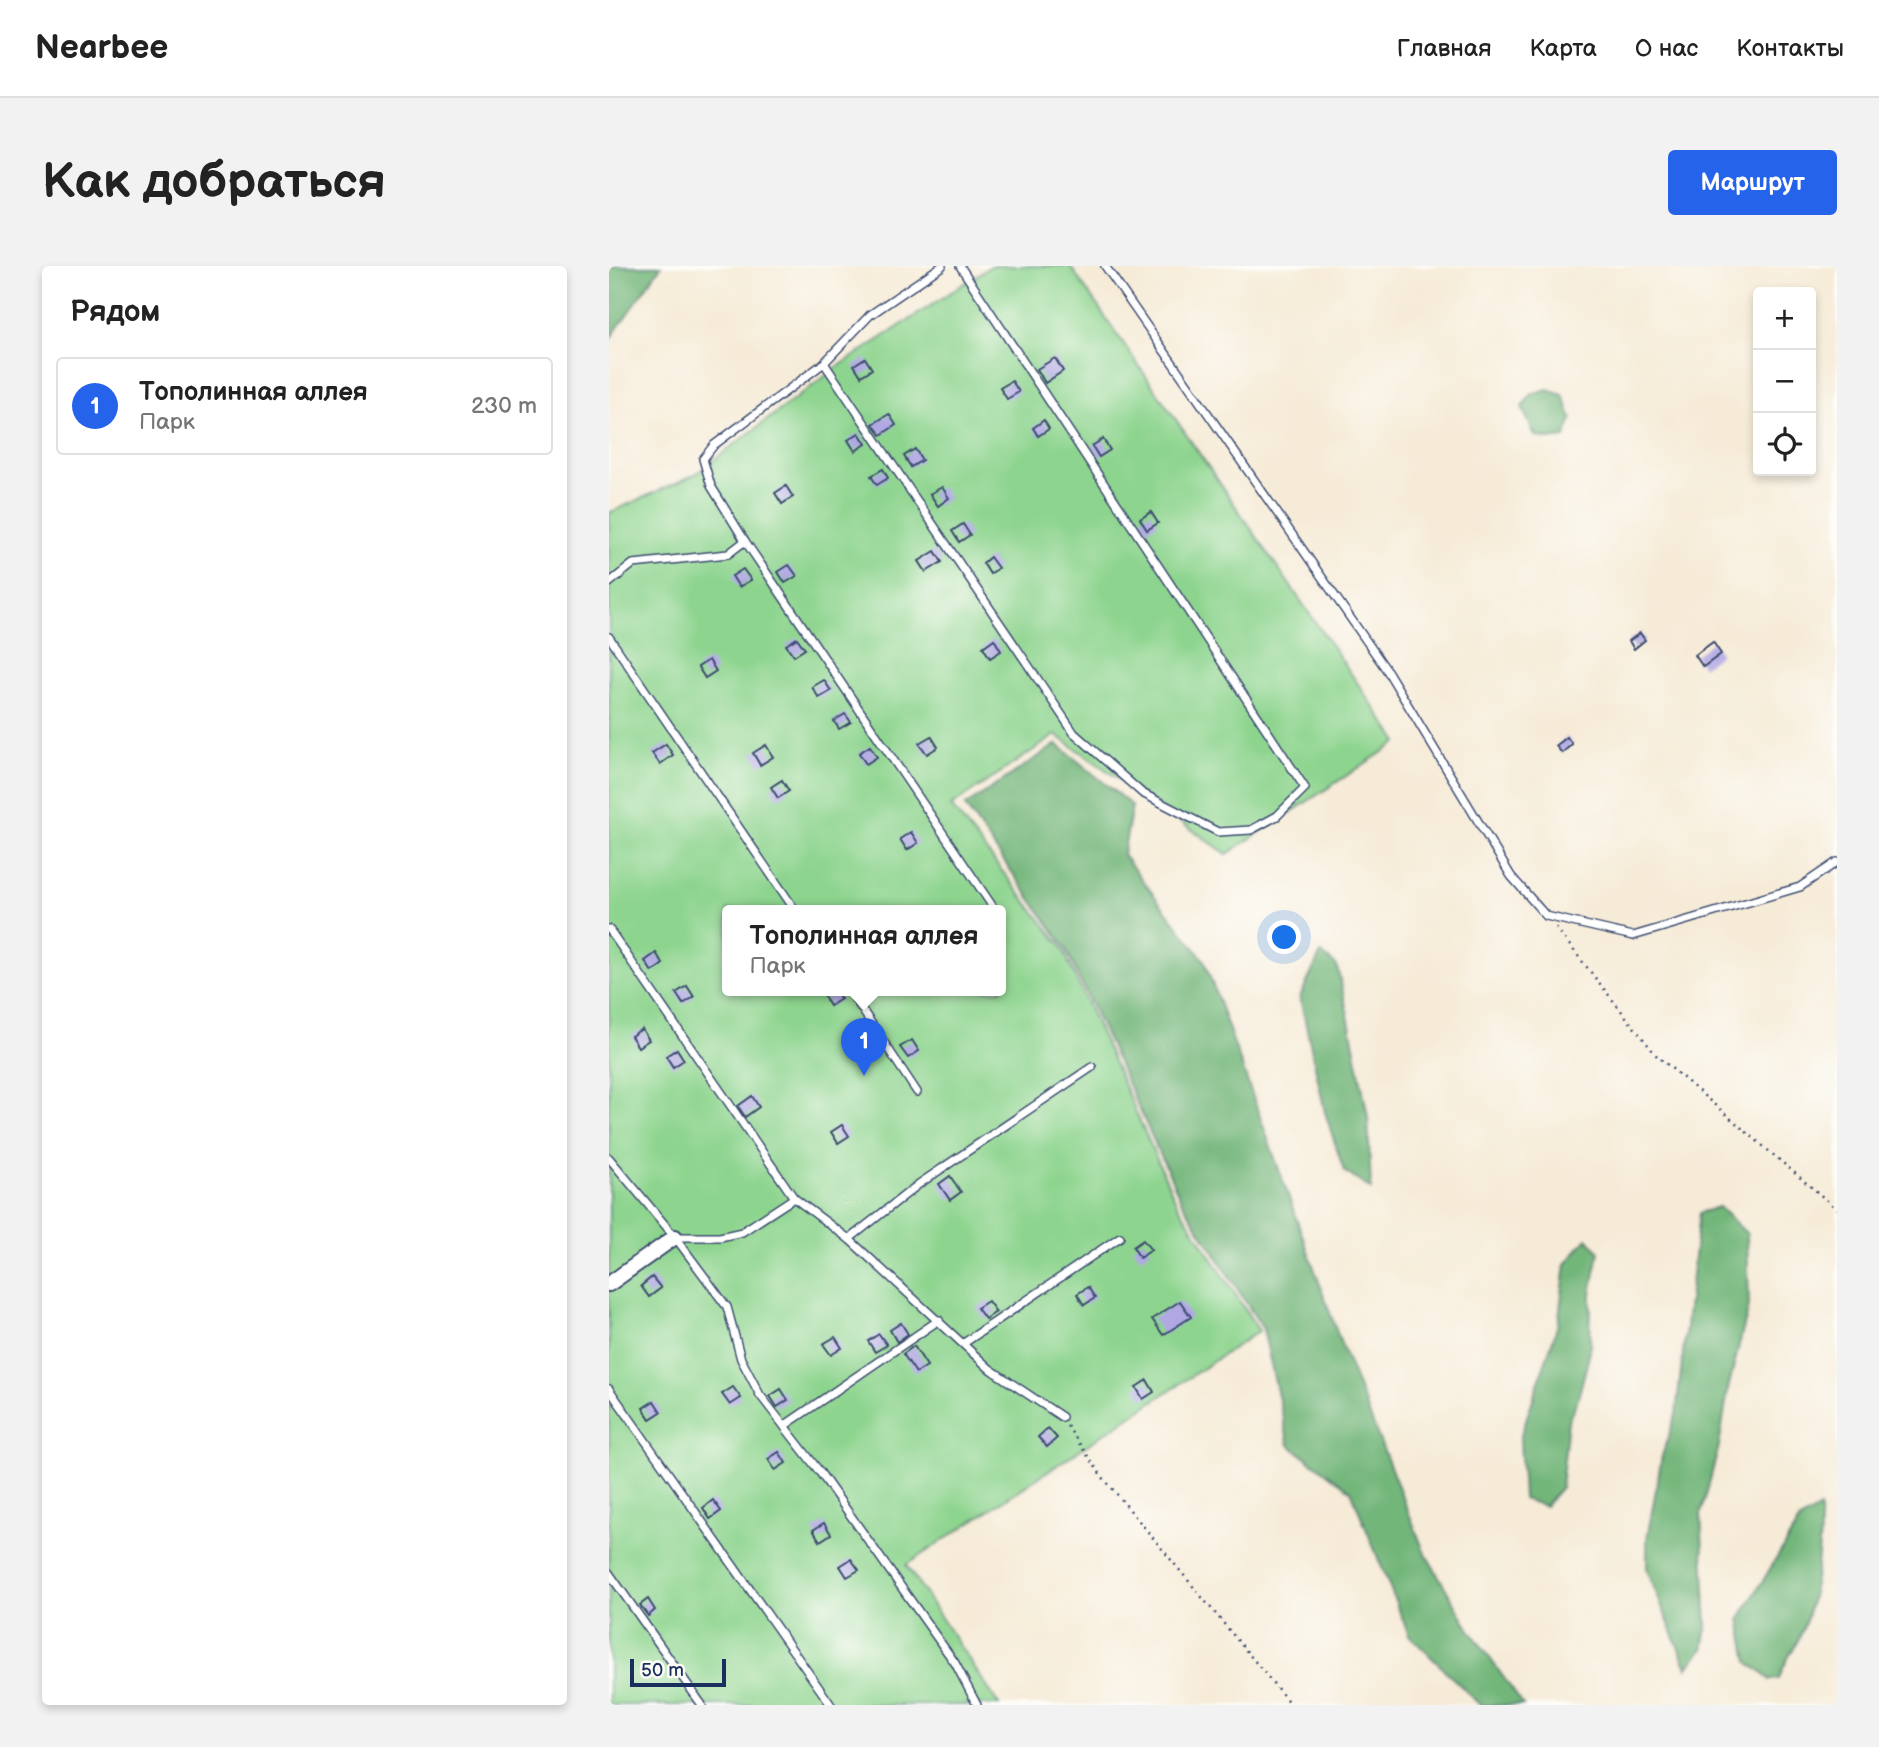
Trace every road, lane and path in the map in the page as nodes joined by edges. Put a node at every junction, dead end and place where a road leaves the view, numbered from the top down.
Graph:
1 (942, 266) edge
2 (960, 266) edge
3 (1105, 266) edge
4 (824, 363) junction
5 (745, 541) junction
6 (609, 583) edge
7 (609, 637) edge
8 (1837, 862) edge
9 (792, 905) edge
10 (992, 905) edge
11 (1546, 916) junction
12 (609, 929) edge
13 (853, 996) edge
14 (1092, 1068) dead end
15 (917, 1092) dead end
16 (609, 1158) edge
17 (794, 1198) junction
18 (1837, 1209) edge
19 (675, 1237) junction
20 (1120, 1237) dead end
21 (849, 1239) junction
22 (609, 1284) edge
23 (939, 1320) junction
24 (964, 1343) junction
25 (609, 1389) edge
26 (1062, 1417) joint
27 (784, 1426) junction
28 (609, 1573) edge
29 (702, 1705) edge
30 (831, 1705) edge
31 (977, 1705) edge
32 (1291, 1705) edge

1 - 4 lane
2 - 4 lane
3 - 11 lane
4 - 5 lane
5 - 6 lane
5 - 10 lane
7 - 9 lane
8 - 11 lane
11 - 18 path
12 - 17 lane
13 - 15 lane
14 - 21 lane
16 - 19 lane
17 - 19 lane
17 - 21 lane
19 - 22 street
19 - 27 lane
20 - 24 lane
21 - 23 lane
23 - 24 lane
23 - 27 lane
24 - 26 lane
25 - 30 lane
26 - 32 path
27 - 31 lane
28 - 29 lane

